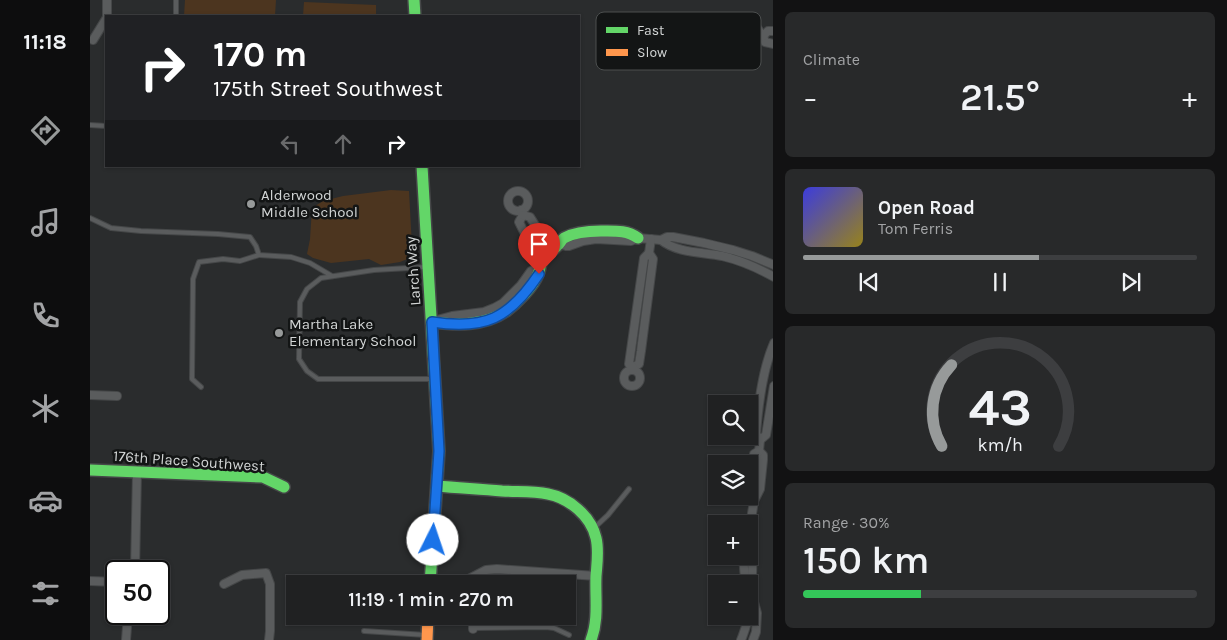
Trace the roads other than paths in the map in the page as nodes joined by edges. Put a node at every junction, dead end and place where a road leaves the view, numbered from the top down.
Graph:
1 (108, 0) edge
2 (176, 0) edge
3 (414, 0) edge
4 (106, 15) edge
5 (176, 15) edge
6 (415, 15) edge
7 (105, 20) edge
8 (773, 31) edge
9 (93, 40) dead end
10 (773, 44) edge
11 (90, 125) edge
12 (105, 126) edge
13 (422, 167) edge
14 (90, 218) edge
15 (638, 238) joint
16 (651, 239) junction
17 (661, 240) junction
18 (539, 242) junction
19 (547, 254) junction
20 (259, 255) junction
21 (773, 265) edge
22 (428, 266) junction
23 (333, 276) junction
24 (773, 277) edge
25 (432, 322) junction
26 (773, 343) edge
27 (633, 369) dead end
28 (435, 379) junction
29 (773, 386) edge
30 (201, 387) dead end
31 (90, 395) edge
32 (117, 396) dead end
33 (760, 440) junction
34 (90, 470) edge
35 (137, 472) junction
36 (437, 486) junction
37 (284, 487) dead end
38 (629, 489) dead end
39 (752, 515) edge
40 (593, 530) junction
41 (135, 560) edge
42 (431, 575) edge
43 (478, 575) edge
44 (596, 576) junction
45 (90, 581) edge
46 (105, 582) edge
47 (224, 584) dead end
48 (127, 625) edge
49 (428, 625) edge
50 (746, 625) edge
51 (756, 625) edge
52 (473, 628) edge
53 (364, 631) dead end
54 (569, 635) dead end
55 (427, 638) edge
56 (126, 640) edge
57 (269, 640) edge
58 (591, 640) edge
59 (741, 640) edge
60 (753, 640) edge

1 - 4 street
2 - 5 lane
3 - 6 street
7 - 9 street
8 - 10 street
11 - 12 lane
13 - 22 street, Larch Way
14 - 20 lane
15 - 16 street
15 - 19 street
16 - 17 street
16 - 27 street
17 - 21 street
17 - 24 street
18 - 18 street
18 - 19 street
19 - 25 street
20 - 23 lane
20 - 30 lane
22 - 23 lane
22 - 25 street, Larch Way
23 - 28 lane
25 - 28 street, Larch Way
26 - 33 street
28 - 36 street, Larch Way
29 - 33 street
31 - 32 street
33 - 39 street
34 - 35 street, 176th Place Southwest
35 - 37 street, 176th Place Southwest
35 - 41 street
36 - 40 street
36 - 42 street, Larch Way
38 - 40 lane
40 - 44 street
43 - 44 street
44 - 58 street
45 - 46 street
47 - 57 street
48 - 56 street
49 - 55 street
50 - 59 street
51 - 60 street
52 - 54 lane
53 - 55 lane

